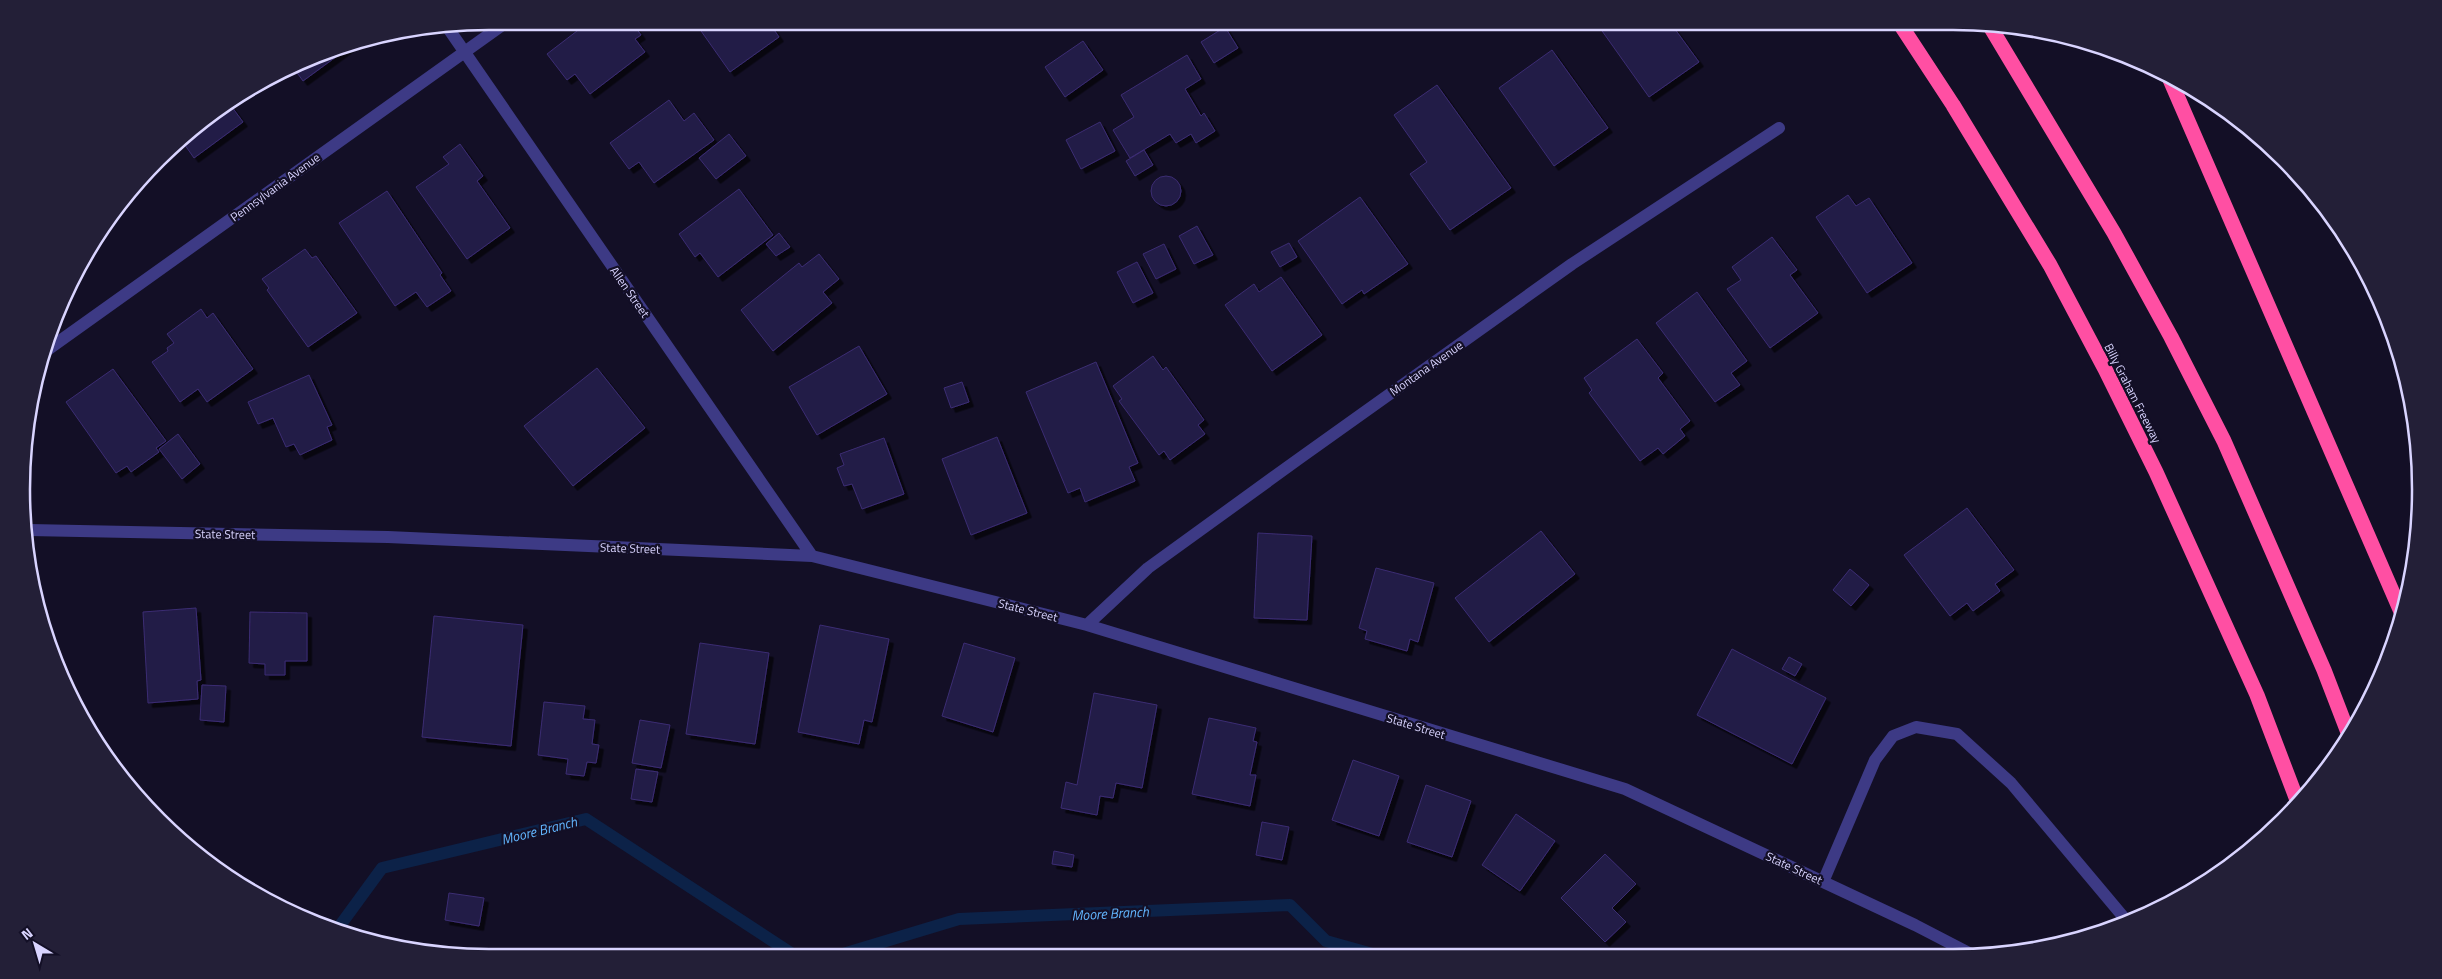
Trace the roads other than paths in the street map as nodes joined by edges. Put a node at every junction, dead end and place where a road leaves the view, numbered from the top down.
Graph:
1 (496, 30) edge
2 (1904, 30) edge
3 (451, 32) edge
4 (1993, 32) edge
5 (465, 52) junction
6 (2173, 87) edge
7 (1779, 128) dead end
8 (53, 346) edge
9 (32, 530) edge
10 (812, 556) junction
11 (2397, 603) edge
12 (1087, 625) junction
13 (2346, 726) edge
14 (2295, 795) edge
15 (1823, 882) junction
16 (2123, 916) edge
17 (1960, 949) edge

1 - 5 street, Pennsylvania Avenue
2 - 14 highway, Billy Graham Freeway
3 - 5 street, Allen Street
4 - 13 highway
5 - 8 street, Pennsylvania Avenue
5 - 10 street, Allen Street
6 - 11 highway
7 - 12 street, Montana Avenue
9 - 10 street, State Street
10 - 12 street, State Street
12 - 15 street, State Street
15 - 16 street
15 - 17 street, State Street

